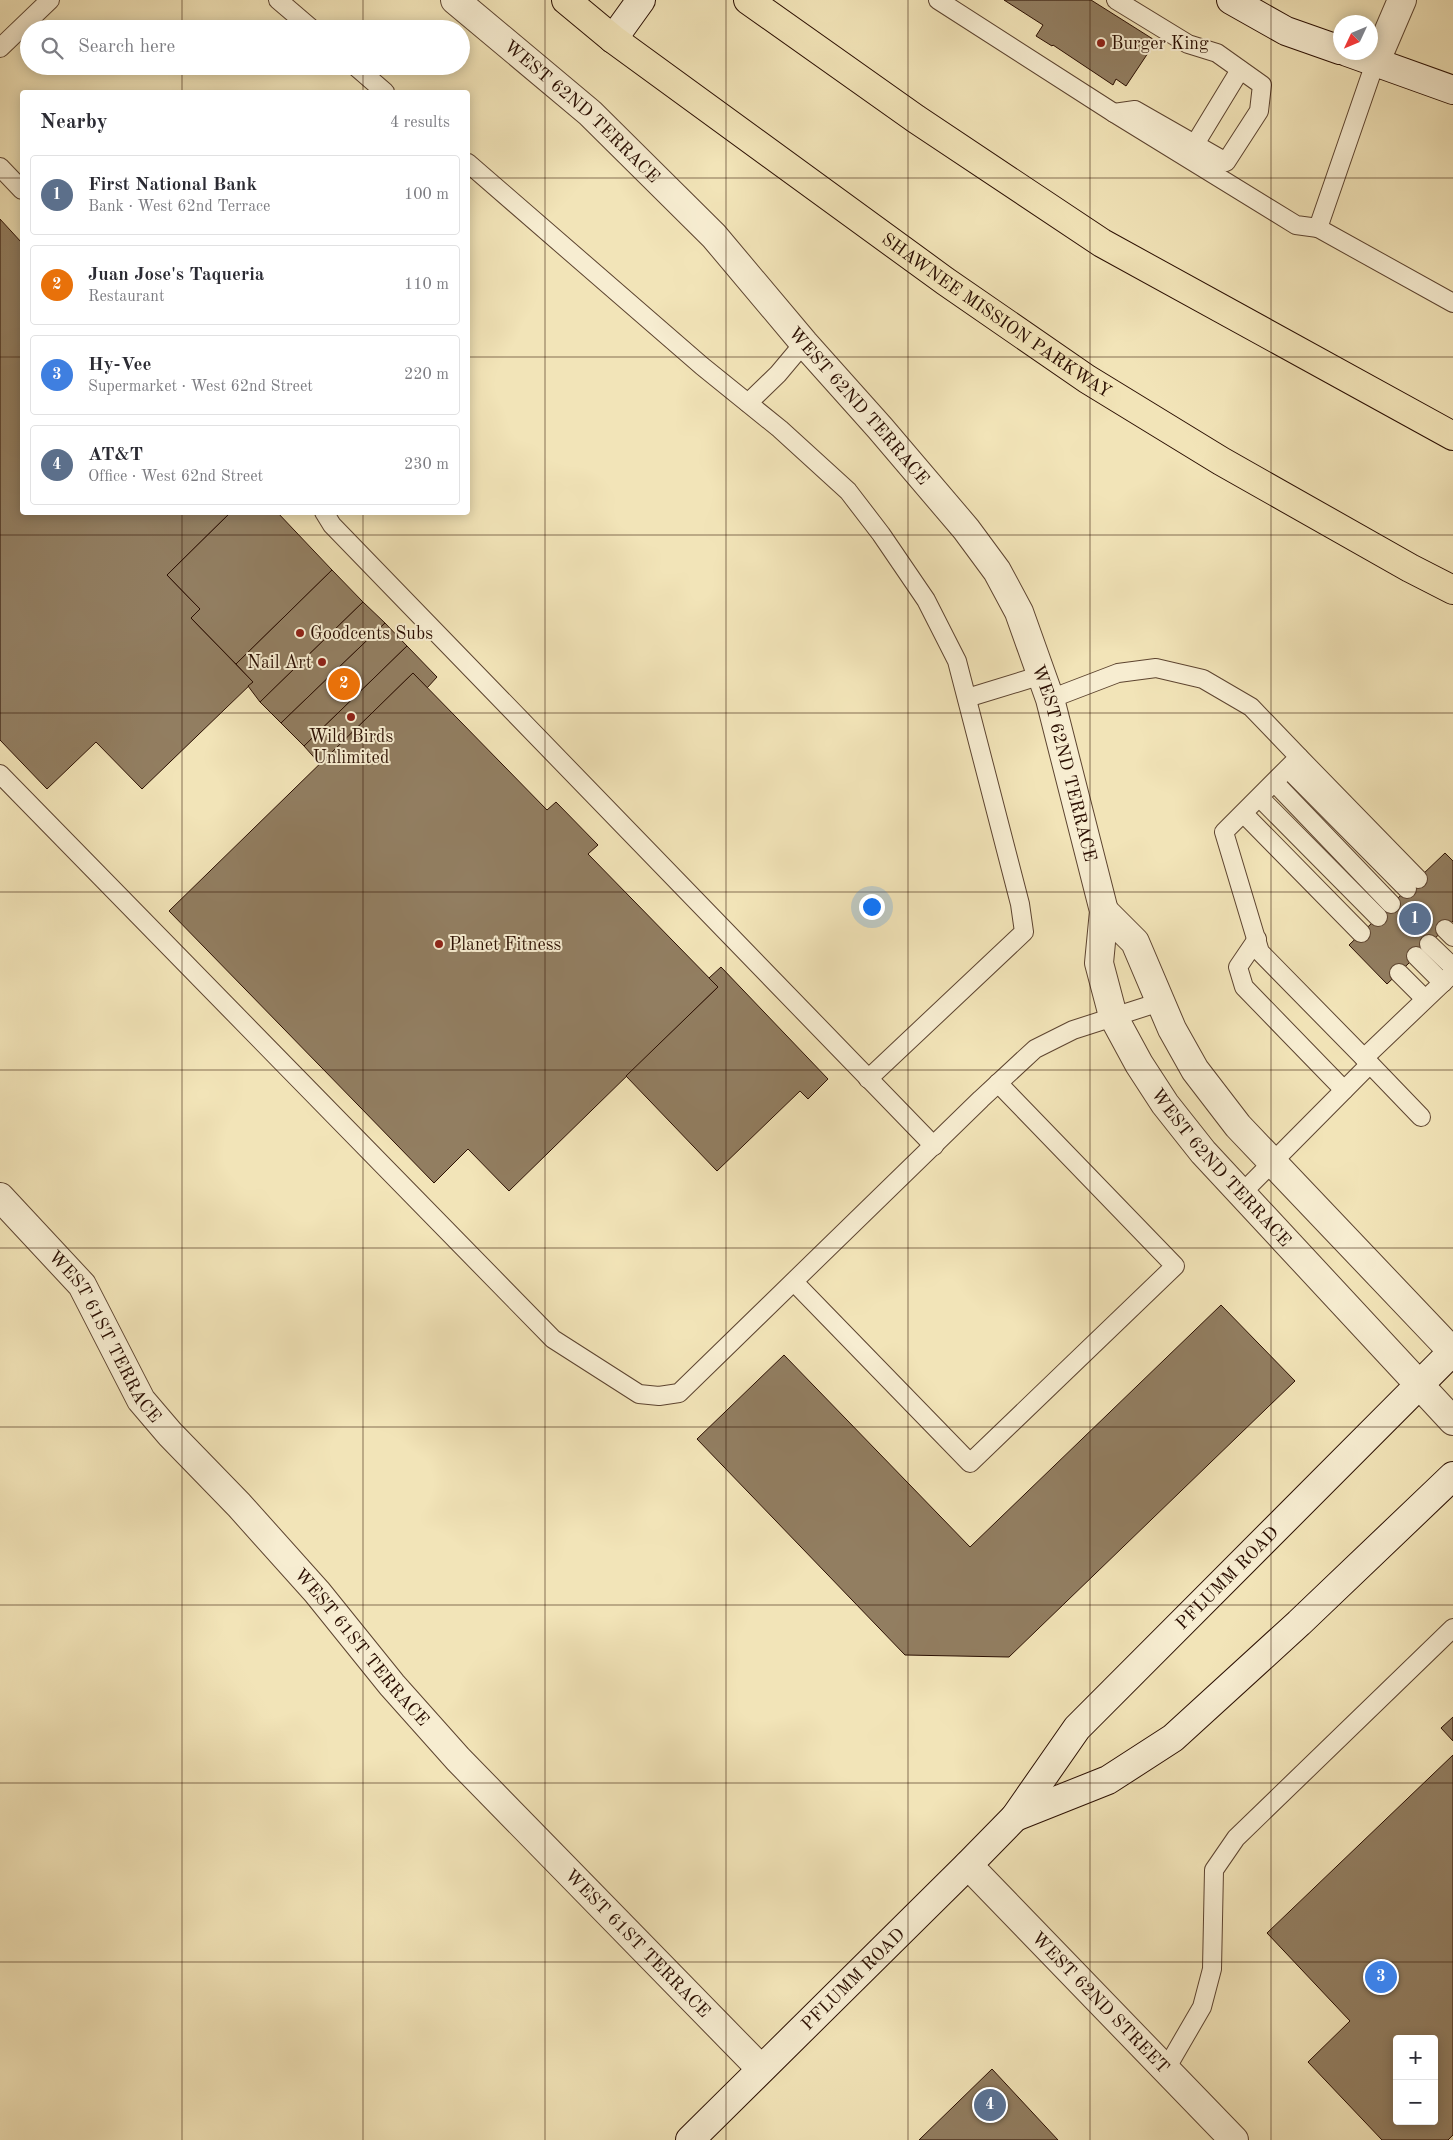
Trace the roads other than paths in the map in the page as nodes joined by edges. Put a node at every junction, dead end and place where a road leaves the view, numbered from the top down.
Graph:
1 (50, 0) edge
2 (278, 0) edge
3 (455, 0) edge
4 (566, 0) edge
5 (641, 0) edge
6 (748, 0) edge
7 (938, 0) edge
8 (1116, 0) edge
9 (1231, 0) edge
10 (1402, 0) edge
11 (29, 20) edge
12 (301, 20) edge
13 (20, 29) edge
14 (613, 39) junction
15 (0, 48) edge
16 (1333, 48) edge
17 (1367, 60) edge
18 (1375, 63) junction
19 (1240, 70) junction
20 (365, 75) edge
21 (383, 90) edge
22 (1453, 90) edge
23 (1114, 114) junction
24 (1195, 144) junction
25 (470, 165) edge
26 (0, 167) edge
27 (20, 188) edge
28 (1318, 228) junction
29 (1453, 303) edge
30 (804, 344) junction
31 (748, 404) junction
32 (1453, 436) edge
33 (326, 515) edge
34 (1453, 590) edge
35 (1046, 687) junction
36 (967, 698) junction
37 (1293, 763) junction
38 (0, 774) edge
39 (1275, 783) junction
40 (1260, 798) junction
41 (1244, 814) junction
42 (1412, 884) dead end
43 (1391, 904) dead end
44 (1104, 911) junction
45 (1378, 917) dead end
46 (1361, 933) dead end
47 (1257, 939) junction
48 (1429, 944) dead end
49 (1416, 956) dead end
50 (1453, 967) edge
51 (1399, 973) dead end
52 (1448, 978) edge
53 (1425, 999) junction
54 (1160, 1002) junction
55 (1114, 1016) junction
56 (1367, 1061) junction
57 (868, 1080) junction
58 (998, 1083) junction
59 (1344, 1090) junction
60 (1421, 1117) dead end
61 (934, 1146) junction
62 (1272, 1163) junction
63 (1243, 1192) junction
64 (0, 1197) edge
65 (794, 1282) junction
66 (1453, 1351) edge
67 (1420, 1384) junction
68 (1453, 1421) edge
69 (1453, 1476) edge
70 (1453, 1628) edge
71 (1015, 1817) junction
72 (968, 1865) junction
73 (761, 2069) junction
74 (1166, 2069) junction
75 (690, 2140) edge
76 (1234, 2140) edge

1 - 11 lane
2 - 12 lane
3 - 30 street, WEST 62ND TERRACE
4 - 14 highway, SHAWNEE MISSION PARKWAY
5 - 14 street
6 - 32 highway
7 - 23 lane
8 - 19 lane
9 - 16 street
10 - 18 street
13 - 15 lane
14 - 34 highway, SHAWNEE MISSION PARKWAY
17 - 18 street
18 - 22 street
18 - 28 lane
19 - 24 lane
19 - 24 lane
20 - 21 lane
23 - 24 lane
23 - 28 lane
25 - 31 lane
26 - 27 lane
28 - 29 lane
30 - 31 lane
30 - 35 street, WEST 62ND TERRACE
31 - 36 lane
33 - 57 lane
35 - 36 lane
35 - 37 lane
35 - 44 street, WEST 62ND TERRACE
36 - 57 lane
37 - 39 lane
37 - 42 lane
38 - 65 lane
39 - 40 lane
39 - 43 lane
40 - 41 lane
40 - 45 lane
41 - 46 lane
41 - 47 lane
44 - 54 street
44 - 55 street, WEST 62ND TERRACE
47 - 56 lane
47 - 59 lane
48 - 50 lane
49 - 52 lane
51 - 53 lane
52 - 53 lane
53 - 56 lane
54 - 55 lane
54 - 62 street
55 - 58 lane
55 - 63 street, WEST 62ND TERRACE
56 - 59 lane
56 - 60 lane
57 - 61 lane
58 - 61 lane
58 - 65 lane
59 - 62 lane
61 - 65 lane
62 - 63 lane
62 - 66 street
63 - 67 street, WEST 62ND TERRACE
64 - 73 street, WEST 61ST TERRACE
66 - 67 street, PFLUMM ROAD
67 - 68 street, WEST 62ND TERRACE
67 - 71 street, PFLUMM ROAD
69 - 71 street, PFLUMM ROAD
70 - 74 lane
71 - 72 street, PFLUMM ROAD
72 - 73 street, PFLUMM ROAD
72 - 74 street, WEST 62ND STREET
73 - 75 street, PFLUMM ROAD
74 - 76 street, WEST 62ND STREET

